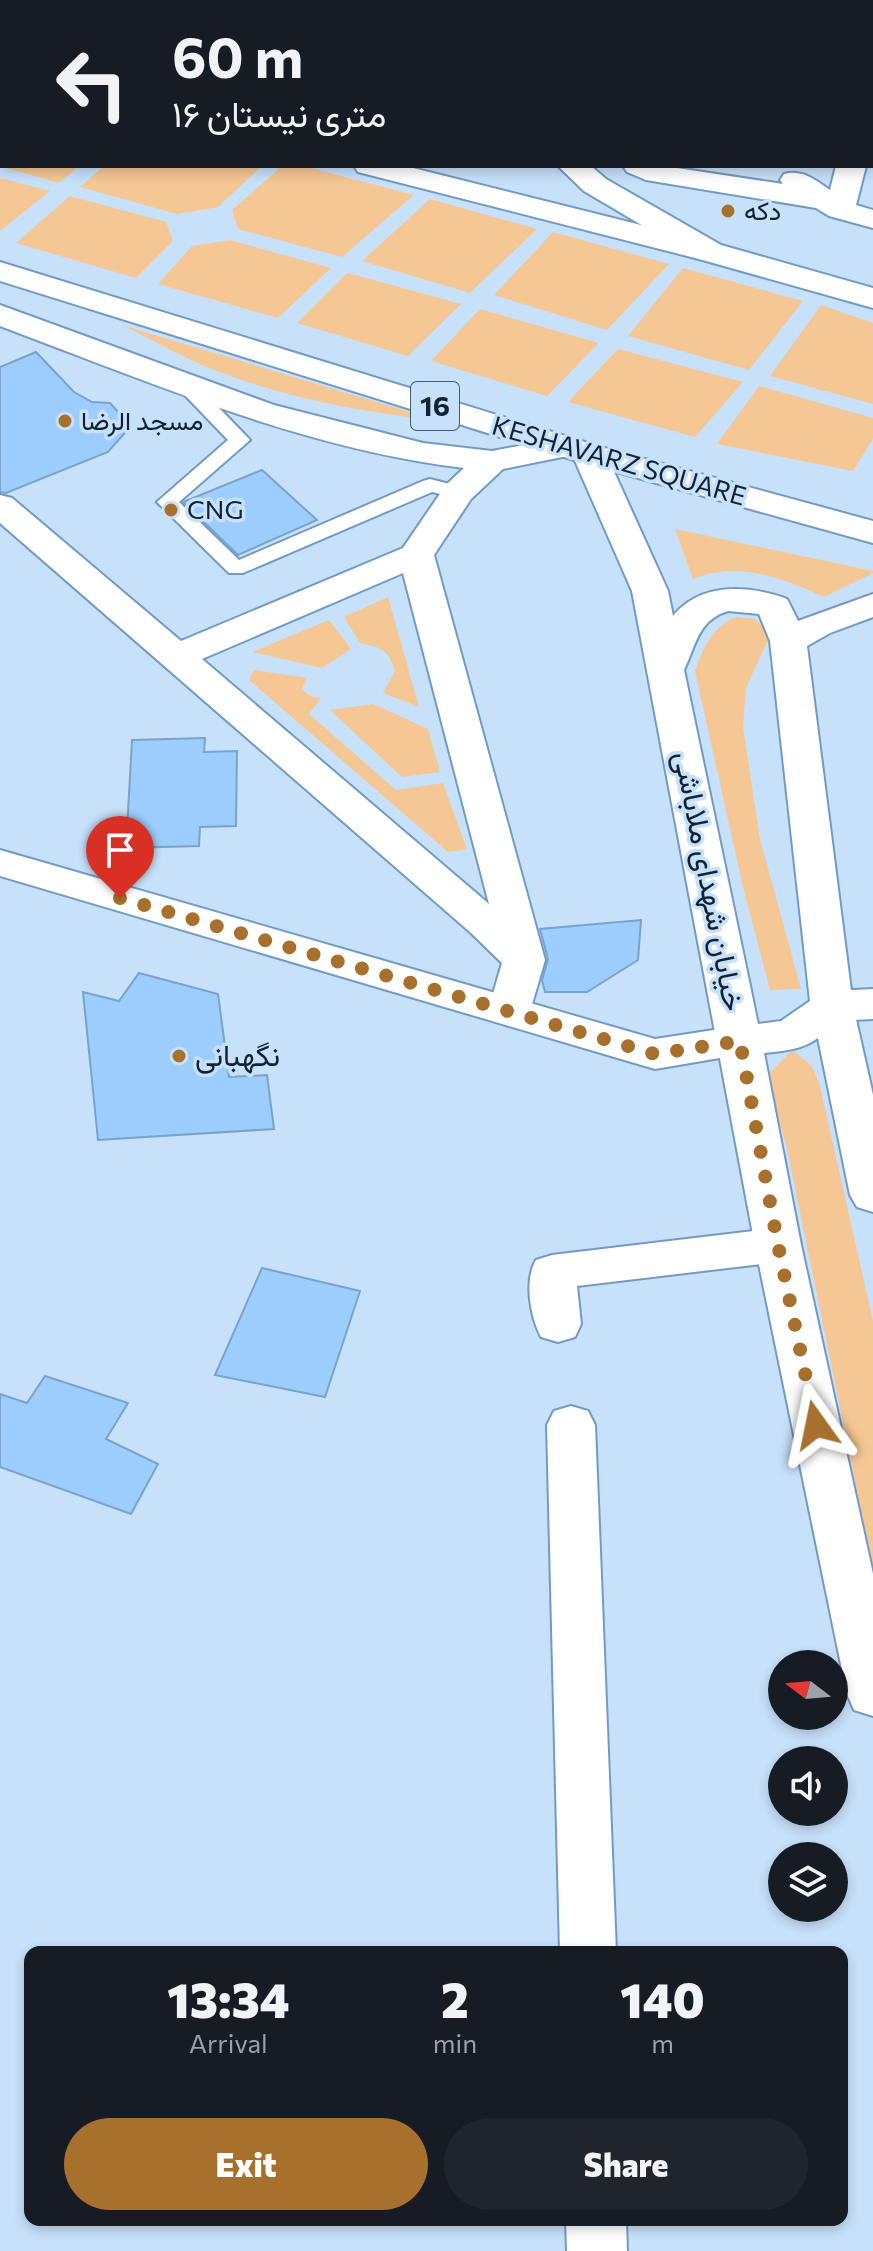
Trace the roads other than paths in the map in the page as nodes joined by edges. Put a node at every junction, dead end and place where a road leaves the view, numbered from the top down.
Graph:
1 (377, 168) edge
2 (575, 168) edge
3 (643, 168) edge
4 (785, 168) edge
5 (850, 168) edge
6 (829, 205) junction
7 (873, 219) edge
8 (710, 252) junction
9 (0, 271) edge
10 (873, 298) edge
11 (9, 324) edge
12 (186, 385) junction
13 (577, 450) junction
14 (492, 461) junction
15 (458, 492) junction
16 (0, 505) edge
17 (873, 532) edge
18 (416, 555) junction
19 (873, 605) edge
20 (788, 641) junction
21 (176, 657) junction
22 (667, 668) junction
23 (0, 863) edge
24 (524, 960) junction
25 (853, 1005) edge
26 (509, 1011) junction
27 (740, 1041) junction
28 (873, 1195) edge
29 (778, 1245) junction
30 (558, 1324) dead end
31 (571, 1425) dead end
32 (873, 1694) edge
33 (588, 1946) edge
34 (596, 2226) edge
35 (597, 2251) edge

1 - 8 main road
2 - 8 main road
3 - 6 main road
4 - 6 main road
5 - 6 main road
6 - 7 main road
8 - 10 main road
9 - 13 main road, KESHAVARZ SQUARE / 16
11 - 12 main road
12 - 14 main road
12 - 15 lane
13 - 14 main road
13 - 17 main road, KESHAVARZ SQUARE / 16
13 - 22 main road, خیابان شهدای ملاباشی
14 - 15 main road
15 - 18 main road
16 - 21 main road
18 - 21 main road
18 - 24 main road
19 - 20 main road
20 - 22 main road
20 - 25 main road
21 - 24 main road
22 - 27 main road, خیابان شهدای ملاباشی
23 - 26 main road
24 - 26 main road
25 - 27 main road
25 - 28 main road
26 - 27 main road
27 - 29 main road, خیابان شهدای ملاباشی
29 - 30 main road
29 - 32 main road, خیابان شهدای ملاباشی
31 - 33 main road
34 - 35 main road

